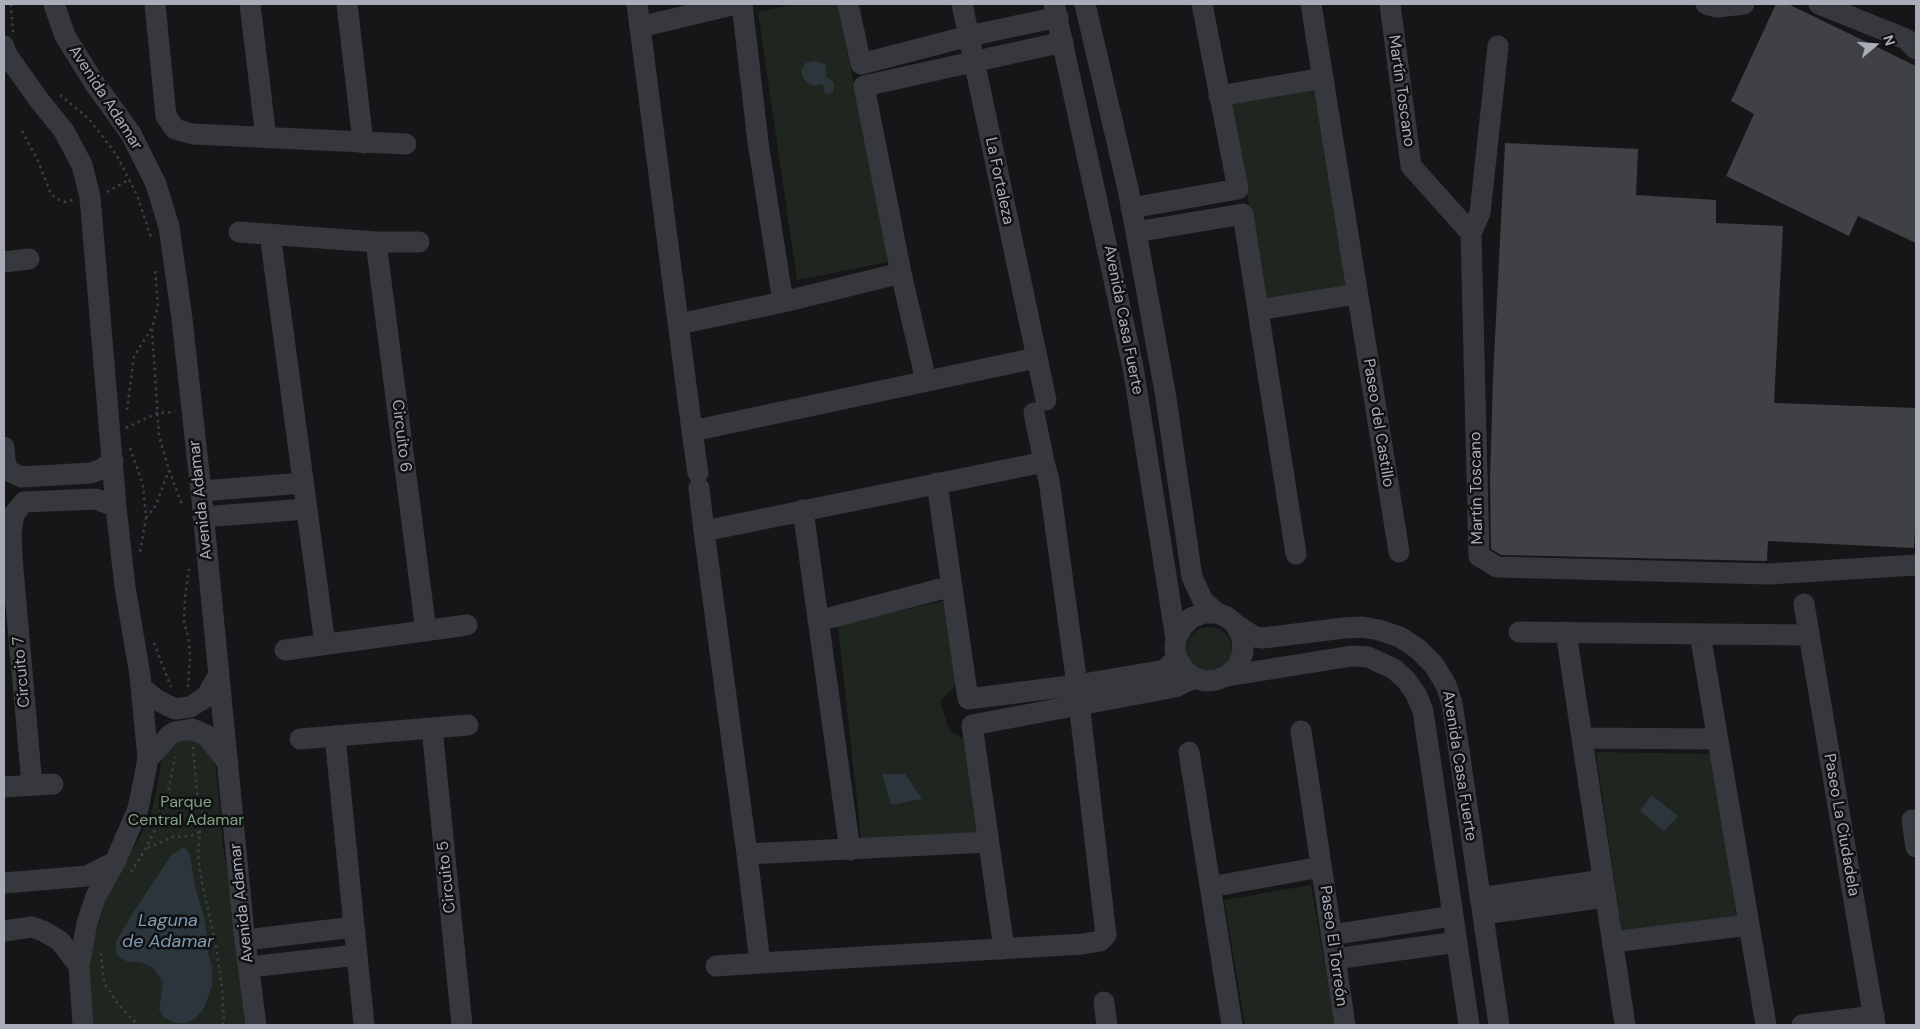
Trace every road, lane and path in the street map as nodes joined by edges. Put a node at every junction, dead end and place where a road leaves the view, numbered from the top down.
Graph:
1 (54, 4) edge
2 (155, 4) edge
3 (250, 4) edge
4 (347, 4) edge
5 (637, 4) edge
6 (736, 4) edge
7 (742, 4) edge
8 (848, 4) edge
9 (962, 4) edge
10 (1085, 4) edge
11 (1202, 4) edge
12 (1310, 4) edge
13 (1390, 4) edge
14 (1706, 4) edge
15 (1744, 4) edge
16 (1818, 4) edge
17 (1056, 10) edge
18 (640, 27) junction
19 (969, 36) junction
20 (1063, 42) junction
21 (4, 46) edge
22 (1498, 46) dead end
23 (1916, 49) edge
24 (974, 61) junction
25 (1322, 78) junction
26 (1219, 96) junction
27 (266, 138) junction
28 (364, 143) junction
29 (406, 144) dead end
30 (1131, 208) junction
31 (239, 232) dead end
32 (1136, 232) junction
33 (1471, 233) junction
34 (270, 234) junction
35 (376, 242) junction
36 (419, 242) dead end
37 (29, 258) dead end
38 (4, 262) edge
39 (901, 273) junction
40 (1358, 294) junction
41 (783, 302) junction
42 (1258, 310) junction
43 (680, 324) junction
44 (152, 328) dead end
45 (1036, 358) junction
46 (926, 382) junction
47 (191, 411) junction
48 (157, 413) junction
49 (126, 428) dead end
50 (692, 431) junction
51 (4, 447) edge
52 (113, 461) junction
53 (1044, 462) junction
54 (169, 470) junction
55 (303, 483) junction
56 (937, 483) junction
57 (201, 491) junction
58 (116, 507) junction
59 (306, 509) junction
60 (803, 510) junction
61 (194, 516) junction
62 (146, 518) dead end
63 (704, 531) junction
64 (1916, 551) edge
65 (1399, 552) dead end
66 (1296, 554) dead end
67 (8, 559) edge
68 (190, 562) dead end
69 (1916, 565) edge
70 (1769, 574) junction
71 (952, 586) junction
72 (1804, 604) dead end
73 (1226, 619) junction
74 (818, 621) junction
75 (467, 625) dead end
76 (426, 631) junction
77 (1519, 632) dead end
78 (1566, 632) junction
79 (1700, 634) junction
80 (1809, 634) junction
81 (325, 644) junction
82 (1176, 649) junction
83 (285, 650) dead end
84 (218, 676) junction
85 (1227, 676) junction
86 (1194, 678) junction
87 (142, 688) junction
88 (1078, 696) junction
89 (190, 707) junction
90 (468, 725) dead end
91 (432, 728) junction
92 (183, 731) junction
93 (1301, 731) dead end
94 (335, 736) junction
95 (1582, 738) junction
96 (300, 739) dead end
97 (1718, 740) junction
98 (1189, 752) dead end
99 (148, 759) junction
100 (228, 764) junction
101 (4, 787) edge
102 (1468, 810) junction
103 (1438, 814) junction
104 (1912, 820) dead end
105 (200, 831) junction
106 (988, 842) junction
107 (1916, 847) edge
108 (146, 848) junction
109 (850, 850) junction
110 (748, 854) junction
111 (1321, 867) junction
112 (122, 870) junction
113 (4, 883) edge
114 (1210, 887) junction
115 (1604, 889) junction
116 (1482, 906) junction
117 (1453, 916) junction
118 (1749, 926) junction
119 (354, 927) junction
120 (4, 931) edge
121 (1331, 935) junction
122 (245, 940) junction
123 (1457, 942) junction
124 (1613, 942) junction
125 (100, 947) dead end
126 (1004, 949) junction
127 (357, 955) junction
128 (1335, 959) junction
129 (760, 963) junction
130 (79, 966) junction
131 (716, 966) dead end
132 (249, 967) junction
133 (1104, 1002) dead end
134 (1875, 1020) edge
135 (83, 1025) edge
136 (138, 1025) edge
137 (223, 1025) edge
138 (256, 1025) edge
139 (364, 1025) edge
140 (462, 1025) edge
141 (1107, 1025) edge
142 (1232, 1025) edge
143 (1345, 1025) edge
144 (1469, 1025) edge
145 (1499, 1025) edge
146 (1625, 1025) edge
147 (1766, 1025) edge
148 (1802, 1025) edge

1 - 47 street, Avenida Adamar
2 - 27 street
3 - 27 street
4 - 28 street
5 - 18 street
6 - 18 street
7 - 41 street
8 - 19 street
9 - 19 street, La Fortaleza
10 - 30 street, Avenida Casa Fuerte
11 - 26 street
12 - 25 street, Paseo del Castillo
13 - 33 street, Martín Toscano
14 - 15 street
16 - 23 street
17 - 19 street
17 - 20 street, Avenida Casa Fuerte
18 - 43 street
19 - 24 street, La Fortaleza
20 - 24 street
20 - 82 street, Avenida Casa Fuerte
21 - 52 street
22 - 33 street
24 - 39 street
24 - 45 street, La Fortaleza
25 - 26 street
25 - 40 street, Paseo del Castillo
26 - 30 street
27 - 28 street
28 - 29 street
30 - 32 street, Avenida Casa Fuerte
31 - 34 street
32 - 42 street
32 - 73 street, Avenida Casa Fuerte
33 - 70 street, Martín Toscano
34 - 35 street
34 - 55 street
35 - 36 street
35 - 76 street, Circuito 6
37 - 38 street
39 - 41 street
39 - 46 street
40 - 42 street
40 - 65 street, Paseo del Castillo
41 - 43 street
42 - 66 street
43 - 50 street
44 - 48 path
45 - 46 street
45 - 53 street, La Fortaleza
46 - 50 street
47 - 48 path
47 - 57 street, Avenida Adamar
48 - 49 path
48 - 54 path
50 - 63 street
51 - 52 street
52 - 58 street
53 - 56 street
53 - 88 street, La Fortaleza
54 - 61 path
54 - 62 path
55 - 57 street
55 - 59 street
56 - 60 street
56 - 71 street
57 - 61 street, Avenida Adamar
58 - 67 street, Circuito 7
58 - 87 street
59 - 61 street
59 - 81 street
60 - 63 street
60 - 74 street
61 - 84 street, Avenida Adamar
63 - 110 street
64 - 70 street
67 - 101 street, Circuito 7
68 - 89 path
69 - 70 street, Martín Toscano
71 - 74 street
71 - 88 street
72 - 80 street, Paseo La Ciudadela
73 - 82 street
73 - 85 street
73 - 102 street, Avenida Casa Fuerte
74 - 109 street
75 - 76 street
76 - 81 street
77 - 78 street
78 - 79 street
78 - 95 street
79 - 80 street
79 - 97 street
80 - 134 street, Paseo La Ciudadela
81 - 83 street
82 - 86 street
82 - 88 street
84 - 89 street
84 - 100 street, Avenida Adamar
85 - 86 street
85 - 103 street, Avenida Casa Fuerte
86 - 88 street
87 - 89 street
87 - 99 street
88 - 106 street
88 - 126 street, La Fortaleza
90 - 91 street
91 - 94 street
91 - 140 street, Circuito 5
92 - 99 street
92 - 100 street
92 - 105 path
92 - 108 path
93 - 111 street, Paseo El Torreón
94 - 96 street
94 - 119 street
95 - 97 street
95 - 115 street
97 - 118 street
98 - 114 street
99 - 112 street
100 - 122 street, Avenida Adamar
102 - 103 street
102 - 116 street, Avenida Casa Fuerte
103 - 117 street, Avenida Casa Fuerte
104 - 107 street
105 - 108 path
105 - 137 path
106 - 109 street
106 - 126 street
108 - 112 path
109 - 110 street
110 - 129 street
111 - 114 street, Paseo El Torreón
111 - 121 street, Paseo El Torreón
112 - 113 street
112 - 130 street
114 - 142 street
115 - 116 street
115 - 116 street
115 - 124 street
116 - 145 street, Avenida Casa Fuerte
117 - 121 street
117 - 123 street, Avenida Casa Fuerte
118 - 124 street
118 - 147 street
119 - 122 street
119 - 127 street
120 - 130 street
121 - 128 street, Paseo El Torreón
122 - 132 street, Avenida Adamar
123 - 128 street
123 - 144 street, Avenida Casa Fuerte
124 - 146 street
125 - 136 path
126 - 129 street
127 - 132 street
127 - 139 street
128 - 143 street, Paseo El Torreón
129 - 131 street
130 - 135 street
132 - 138 street, Avenida Adamar
133 - 141 street
134 - 148 street, Paseo La Ciudadela

